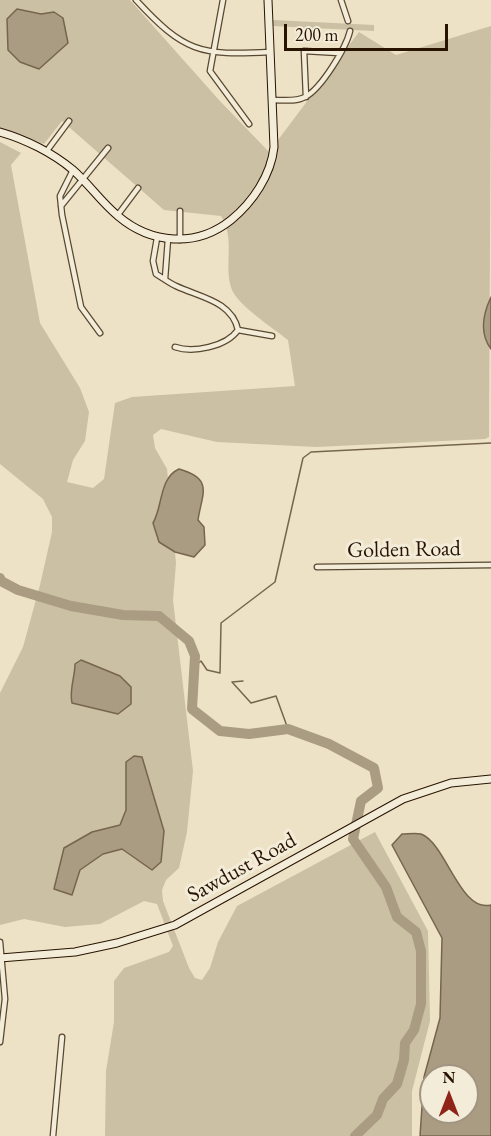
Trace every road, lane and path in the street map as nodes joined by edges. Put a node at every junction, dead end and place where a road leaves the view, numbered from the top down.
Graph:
1 (223, 0) edge
2 (268, 0) edge
3 (341, 0) edge
4 (139, 1) edge
5 (348, 21) dead end
6 (350, 31) dead end
7 (270, 52) junction
8 (211, 53) junction
9 (339, 53) junction
10 (306, 97) junction
11 (272, 100) junction
12 (69, 121) dead end
13 (249, 124) dead end
14 (0, 132) edge
15 (108, 148) dead end
16 (45, 152) junction
17 (73, 170) junction
18 (84, 180) junction
19 (138, 188) dead end
20 (61, 206) junction
21 (180, 211) dead end
22 (117, 216) junction
23 (157, 238) junction
24 (168, 239) junction
25 (180, 240) junction
26 (165, 279) junction
27 (238, 330) junction
28 (100, 333) dead end
29 (272, 336) dead end
30 (175, 347) dead end
31 (491, 565) edge
32 (316, 567) dead end
33 (491, 779) edge
34 (0, 942) edge
35 (2, 958) edge
36 (2, 1022) edge
37 (62, 1037) dead end
38 (0, 1042) edge
39 (53, 1136) edge

1 - 8 street
2 - 7 street
3 - 5 street
4 - 8 street
6 - 9 street
7 - 8 street
7 - 11 street
8 - 13 street
9 - 10 street
9 - 10 street
10 - 11 street
11 - 25 street
12 - 16 street
14 - 16 street
15 - 18 street
16 - 17 street
17 - 18 street
17 - 20 street
18 - 20 street
18 - 22 street
19 - 22 street
20 - 28 street
21 - 25 street
22 - 23 street
23 - 24 street
23 - 26 street
24 - 25 street
24 - 26 street
26 - 27 street
27 - 29 street
27 - 30 street
31 - 32 street, Golden Road
33 - 35 street, Sawdust Road
34 - 35 street
35 - 36 street
36 - 38 street
37 - 39 street

